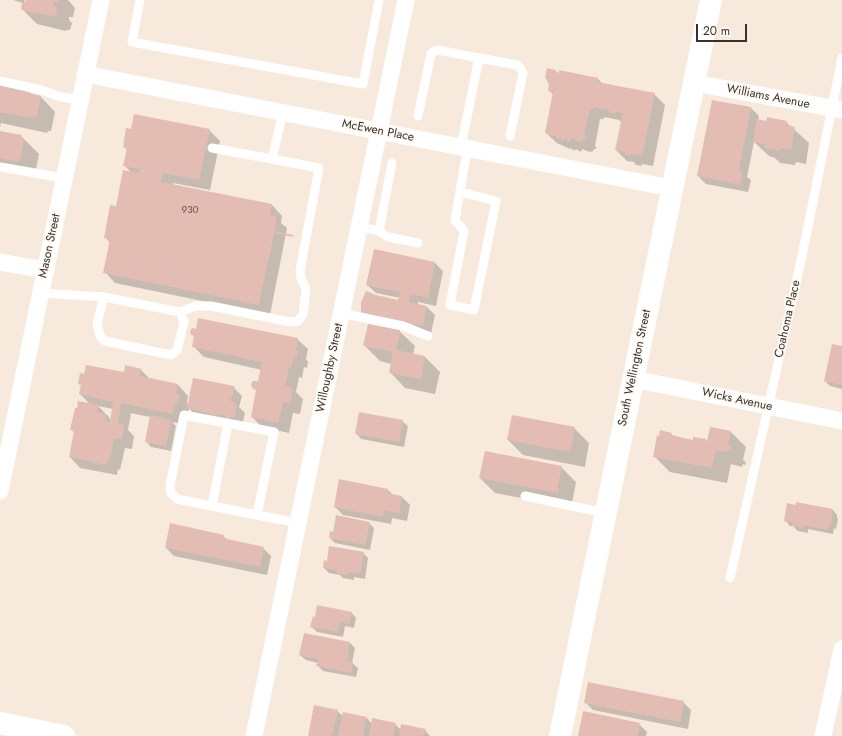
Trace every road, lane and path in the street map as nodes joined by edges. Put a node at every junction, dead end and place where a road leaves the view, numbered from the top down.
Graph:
1 (101, 0) edge
2 (140, 0) edge
3 (380, 0) edge
4 (406, 0) edge
5 (711, 0) edge
6 (479, 58) junction
7 (842, 58) edge
8 (85, 74) junction
9 (0, 81) edge
10 (694, 83) junction
11 (80, 100) junction
12 (837, 109) edge
13 (283, 112) junction
14 (418, 116) dead end
15 (379, 131) junction
16 (510, 136) dead end
17 (212, 148) dead end
18 (464, 148) junction
19 (272, 159) junction
20 (392, 163) dead end
21 (0, 167) edge
22 (64, 178) junction
23 (671, 188) junction
24 (460, 192) junction
25 (359, 227) junction
26 (379, 231) junction
27 (418, 243) dead end
28 (0, 262) edge
29 (46, 270) junction
30 (41, 293) junction
31 (104, 297) junction
32 (180, 312) junction
33 (341, 313) junction
34 (428, 336) dead end
35 (633, 379) junction
36 (768, 406) junction
37 (842, 421) edge
38 (228, 423) junction
39 (0, 491) edge
40 (525, 496) dead end
41 (212, 506) junction
42 (605, 513) junction
43 (257, 515) junction
44 (298, 523) junction
45 (730, 578) dead end
46 (842, 649) edge
47 (0, 723) edge
48 (64, 736) edge
49 (254, 736) edge
50 (560, 736) edge
51 (823, 736) edge

1 - 8 street, Mason Street
2 - 3 lane
4 - 15 street, Willoughby Street
5 - 10 street, South Wellington Street
6 - 14 lane
6 - 16 lane
6 - 18 lane
7 - 12 lane, Coahoma Place
8 - 11 street, Mason Street
8 - 13 street, McEwen Place
9 - 11 lane
10 - 12 street, Williams Avenue
10 - 23 street, South Wellington Street
11 - 22 street, Mason Street
12 - 36 lane, Coahoma Place
13 - 15 street, McEwen Place
13 - 19 lane
15 - 18 street, McEwen Place
15 - 25 street, Willoughby Street
17 - 19 lane
18 - 23 street, McEwen Place
18 - 24 lane
19 - 32 lane
20 - 26 lane
21 - 22 lane
22 - 29 street, Mason Street
23 - 35 street, South Wellington Street
24 - 24 lane
25 - 26 lane
25 - 33 street, Willoughby Street
26 - 27 lane
28 - 29 street
29 - 30 street, Mason Street
30 - 31 lane
30 - 39 street, Mason Street
31 - 32 lane
31 - 32 lane
33 - 34 lane
33 - 44 street, Willoughby Street
35 - 36 street, Wicks Avenue
35 - 42 street, South Wellington Street
36 - 37 street, Wicks Avenue
36 - 45 lane, Coahoma Place
38 - 41 lane
38 - 41 lane
38 - 43 lane
40 - 42 lane
41 - 43 lane
42 - 50 street, South Wellington Street
43 - 44 lane
44 - 49 street, Willoughby Street
46 - 51 street
47 - 48 street

